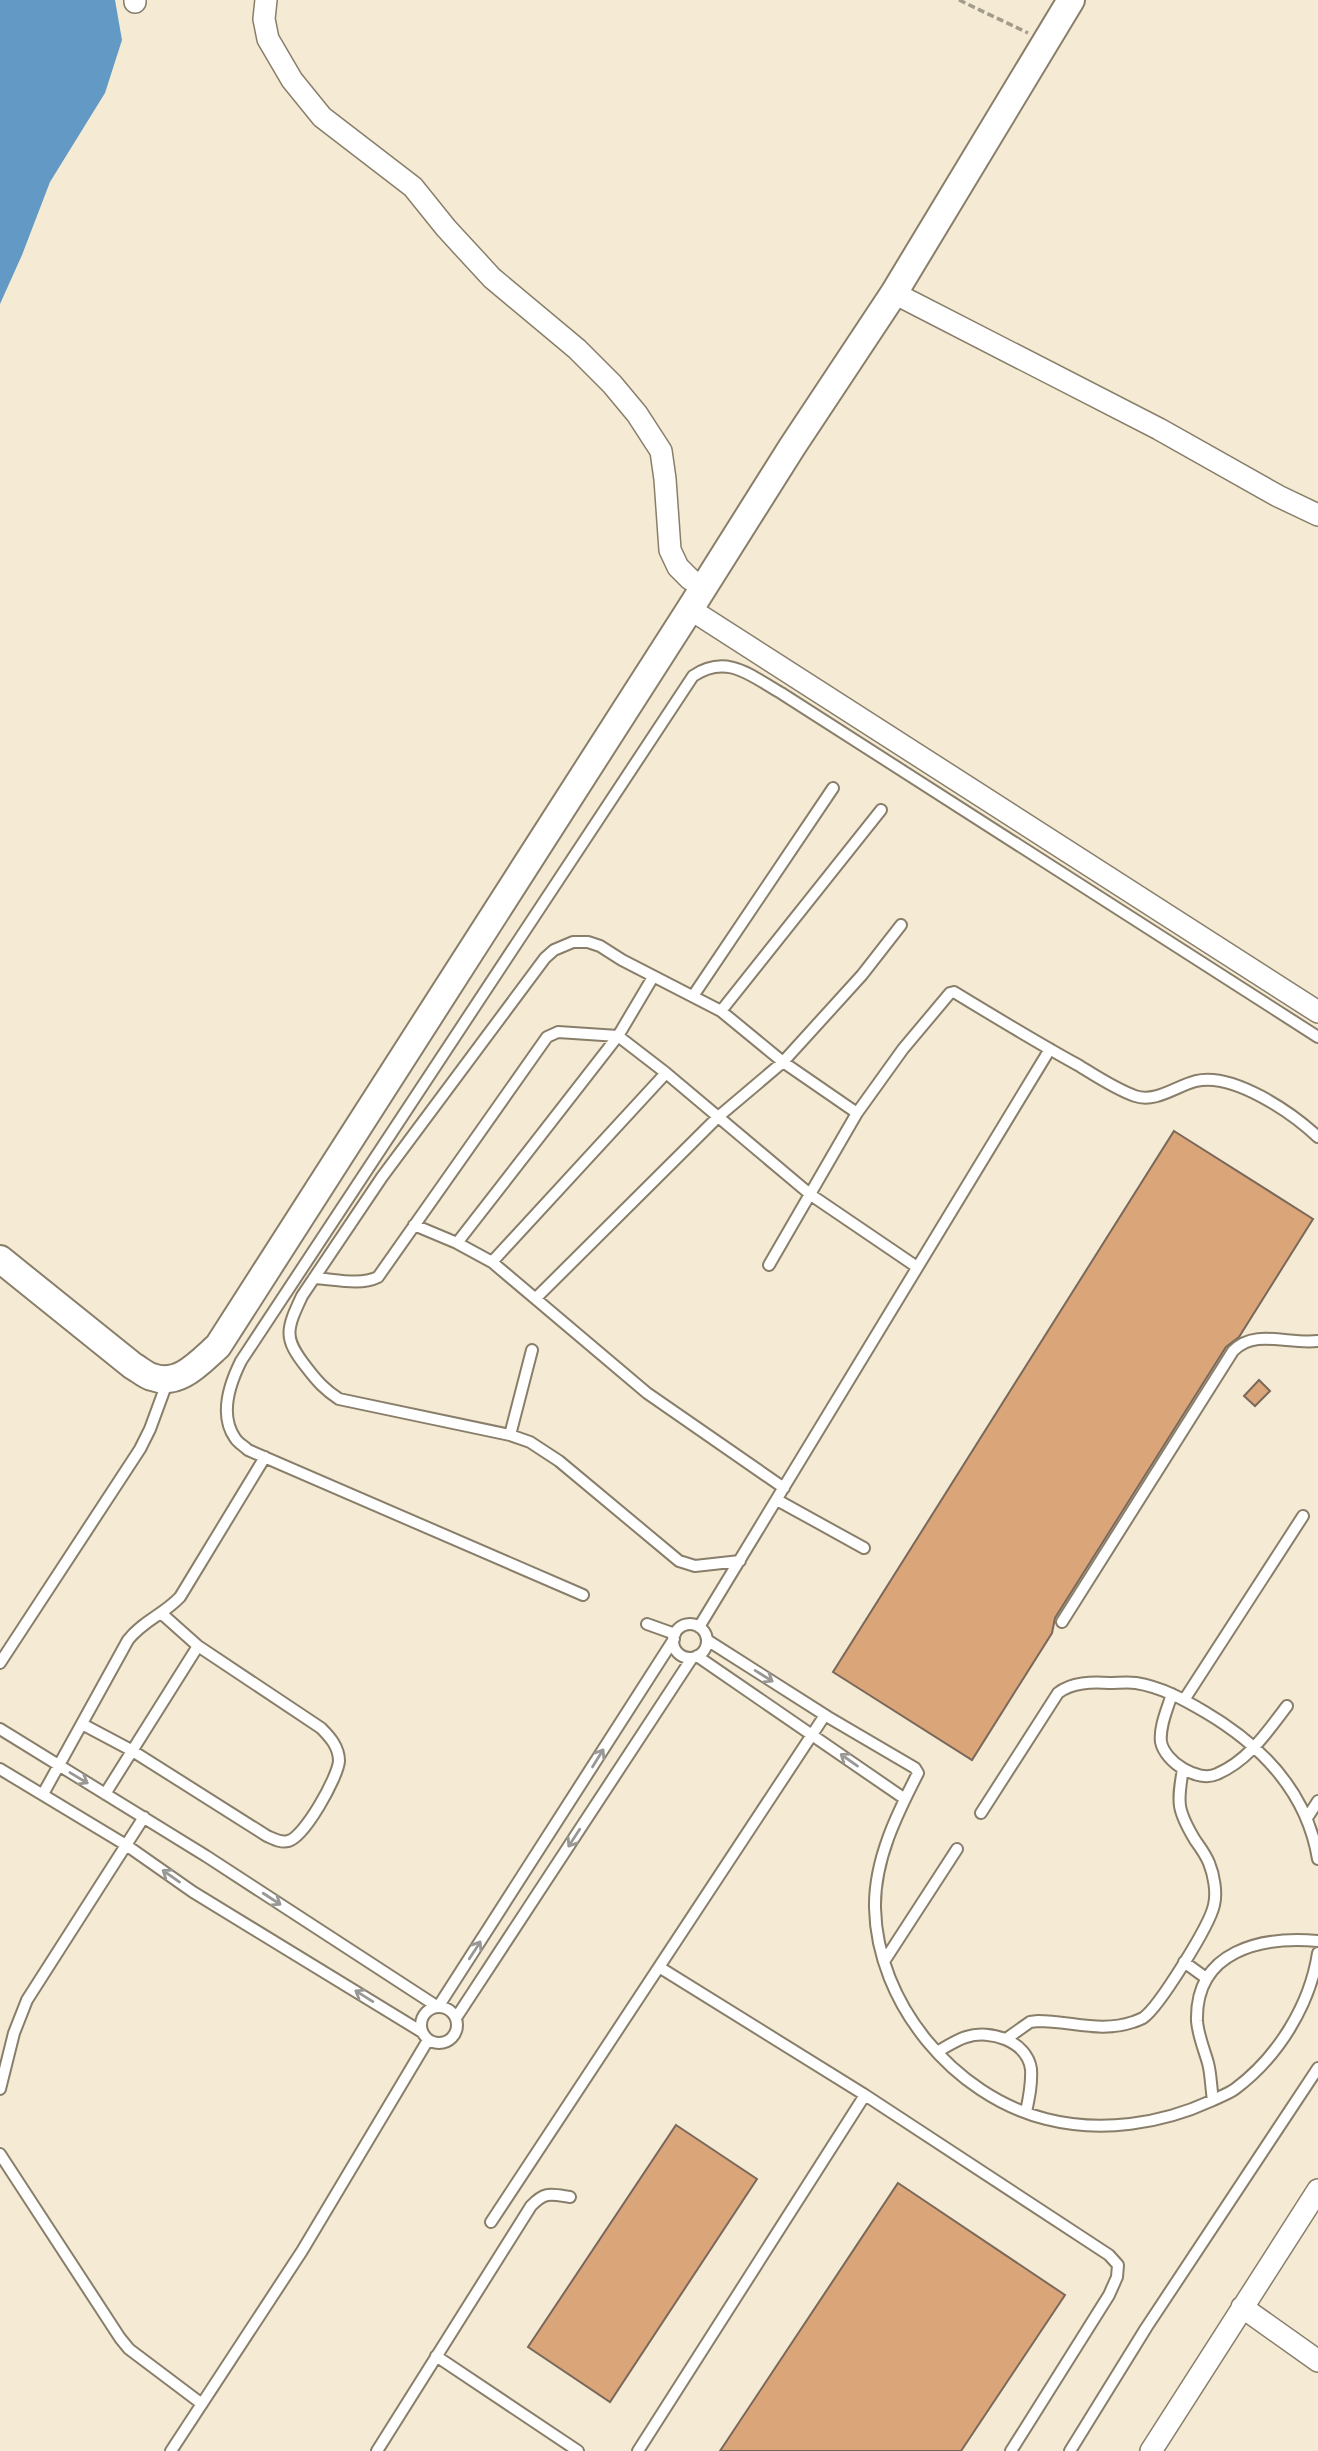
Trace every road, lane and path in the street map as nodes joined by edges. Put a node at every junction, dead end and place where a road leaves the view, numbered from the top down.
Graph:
1 (266, 0) edge
2 (959, 0) edge
3 (1071, 0) edge
4 (1045, 41) junction
5 (894, 293) junction
6 (1318, 515) edge
7 (697, 598) junction
8 (834, 788) dead end
9 (881, 810) dead end
10 (901, 925) dead end
11 (653, 977) junction
12 (693, 996) junction
13 (721, 1011) junction
14 (1318, 1012) edge
15 (618, 1036) junction
16 (1318, 1037) edge
17 (1050, 1049) junction
18 (783, 1062) junction
19 (666, 1073) junction
20 (857, 1113) junction
21 (718, 1117) junction
22 (1318, 1137) edge
23 (811, 1195) junction
24 (414, 1225) junction
25 (457, 1243) junction
26 (0, 1259) edge
27 (492, 1262) junction
28 (769, 1265) dead end
29 (917, 1267) junction
30 (314, 1278) junction
31 (536, 1298) junction
32 (1318, 1341) edge
33 (532, 1350) dead end
34 (168, 1380) junction
35 (510, 1435) junction
36 (265, 1457) junction
37 (784, 1488) junction
38 (777, 1500) junction
39 (1303, 1516) dead end
40 (864, 1548) dead end
41 (740, 1561) junction
42 (583, 1595) dead end
43 (161, 1613) junction
44 (1062, 1622) dead end
45 (647, 1624) dead end
46 (699, 1627) junction
47 (674, 1636) junction
48 (707, 1640) junction
49 (198, 1646) junction
50 (695, 1657) junction
51 (0, 1662) edge
52 (1172, 1694) junction
53 (1184, 1700) junction
54 (1287, 1706) dead end
55 (825, 1715) junction
56 (82, 1724) junction
57 (0, 1729) edge
58 (813, 1734) junction
59 (1256, 1748) junction
60 (131, 1750) junction
61 (59, 1766) junction
62 (0, 1769) edge
63 (1183, 1769) junction
64 (43, 1794) junction
65 (105, 1794) junction
66 (905, 1799) junction
67 (1318, 1801) edge
68 (981, 1813) dead end
69 (144, 1817) junction
70 (1307, 1818) junction
71 (126, 1845) junction
72 (957, 1849) dead end
73 (1318, 1859) edge
74 (1318, 1941) edge
75 (1318, 1952) edge
76 (885, 1960) junction
77 (1184, 1962) junction
78 (659, 1967) junction
79 (1206, 1978) junction
80 (438, 2007) junction
81 (456, 2018) junction
82 (425, 2036) junction
83 (1006, 2039) junction
84 (937, 2052) junction
85 (1318, 2068) edge
86 (0, 2089) edge
87 (865, 2095) junction
88 (1213, 2100) junction
89 (1026, 2112) junction
90 (0, 2154) edge
91 (1318, 2190) edge
92 (570, 2197) dead end
93 (491, 2222) dead end
94 (1242, 2306) junction
95 (436, 2356) junction
96 (1318, 2361) edge
97 (202, 2404) junction
98 (171, 2451) edge
99 (377, 2451) edge
100 (578, 2451) edge
101 (638, 2451) edge
102 (1011, 2451) edge
103 (1070, 2451) edge
104 (1150, 2451) edge

1 - 7 street
2 - 4 path
3 - 4 street
4 - 5 street
5 - 6 street
5 - 7 street
7 - 14 street
7 - 34 street
8 - 12 lane
9 - 13 lane
10 - 18 lane
11 - 12 lane
11 - 15 lane
11 - 30 lane
12 - 13 lane
13 - 18 lane
15 - 19 lane
15 - 24 lane
15 - 25 lane
16 - 36 lane
17 - 20 lane
17 - 22 lane
17 - 29 lane
18 - 20 lane
18 - 21 lane
19 - 21 lane
19 - 27 lane
20 - 23 lane
21 - 23 lane
21 - 31 lane
23 - 28 lane
23 - 29 lane
24 - 25 lane
24 - 30 lane
25 - 27 lane
26 - 34 street
27 - 31 lane
29 - 37 lane
30 - 35 lane
31 - 37 lane
32 - 44 lane
33 - 35 lane
34 - 51 lane
35 - 41 lane
36 - 42 lane
36 - 43 lane
37 - 38 lane
38 - 40 lane
38 - 41 lane
39 - 53 lane
41 - 46 lane
43 - 49 lane
43 - 56 lane
45 - 47 lane
46 - 47 lane
46 - 48 lane
47 - 50 lane
80 -> 47 lane
48 - 50 lane
48 -> 55 lane
49 - 60 lane
49 - 60 lane
50 - 58 lane
50 -> 81 lane
52 - 53 lane
52 - 63 lane
52 - 68 lane
53 - 59 lane
54 - 59 lane
55 - 58 lane
55 - 66 lane
56 - 60 lane
56 - 61 lane
57 - 61 lane
66 -> 58 lane
58 - 78 lane
59 - 63 lane
59 - 70 lane
60 - 65 lane
61 - 64 lane
61 -> 65 lane
62 - 64 lane
63 - 77 lane
64 - 71 lane
65 - 69 lane
66 - 76 lane
67 - 70 lane
69 - 71 lane
69 -> 80 lane
70 - 73 lane
82 -> 71 lane
71 - 86 lane
72 - 76 lane
74 - 79 lane
75 - 88 lane
76 - 84 lane
77 - 79 lane
77 - 83 lane
78 - 87 lane
78 - 93 lane
79 - 88 lane
80 - 81 lane
80 - 82 lane
81 - 82 lane
82 - 97 lane
83 - 84 lane
83 - 89 lane
84 - 89 lane
85 - 103 lane
87 - 101 lane
87 - 102 lane
88 - 89 lane
90 - 97 lane
91 - 94 street
92 - 95 lane
94 - 96 street
94 - 104 street
95 - 99 lane
95 - 100 lane
97 - 98 lane

